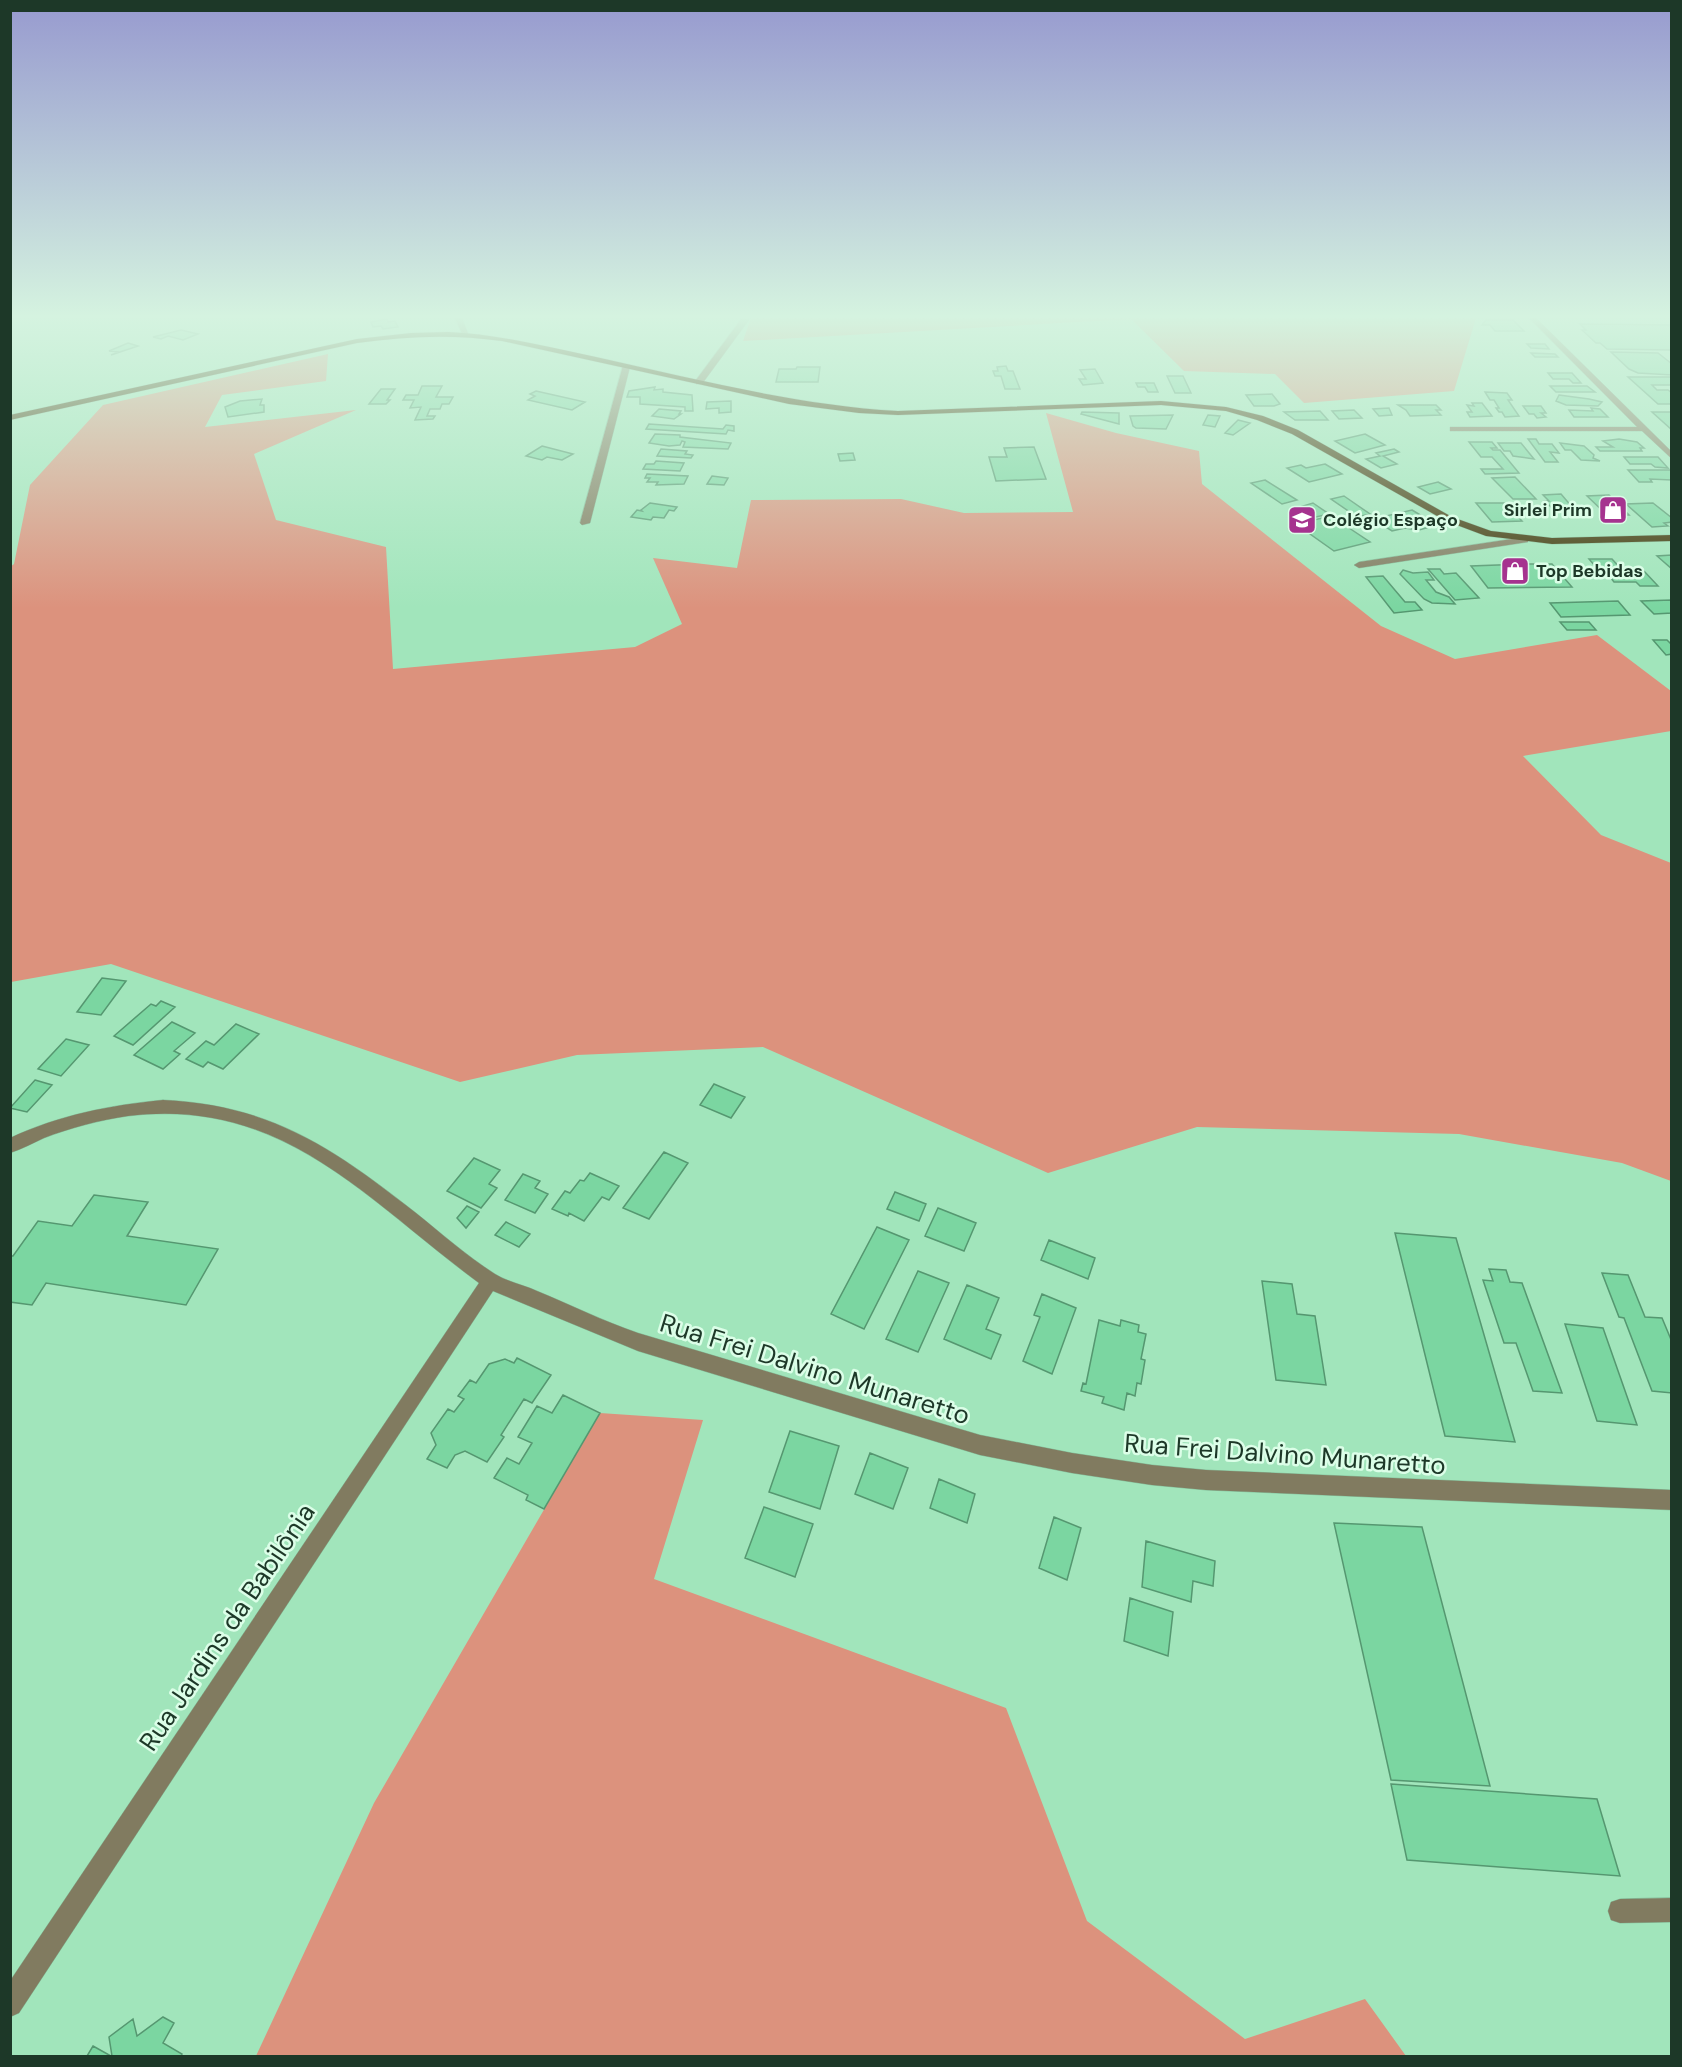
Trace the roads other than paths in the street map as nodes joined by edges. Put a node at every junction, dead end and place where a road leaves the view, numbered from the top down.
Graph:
1 (26, 414) edge
2 (614, 414) edge
3 (1246, 414) edge
4 (1628, 414) edge
5 (10, 418) edge
6 (1453, 429) dead end
7 (1642, 429) junction
8 (1671, 457) edge
9 (585, 523) dead end
10 (1671, 538) edge
11 (1525, 540) junction
12 (1359, 565) dead end
13 (10, 1146) edge
14 (490, 1281) junction
15 (1671, 1500) edge
16 (1671, 1910) edge
17 (1620, 1911) dead end
18 (10, 2004) edge

1 - 5 main road
2 - 9 street
3 - 11 main road
4 - 7 street
6 - 7 street
7 - 8 street
10 - 11 main road
11 - 12 street
13 - 14 street, Rua Frei Dalvino Munaretto
14 - 15 street, Rua Frei Dalvino Munaretto
14 - 18 street, Rua Jardins da Babilônia
16 - 17 street

